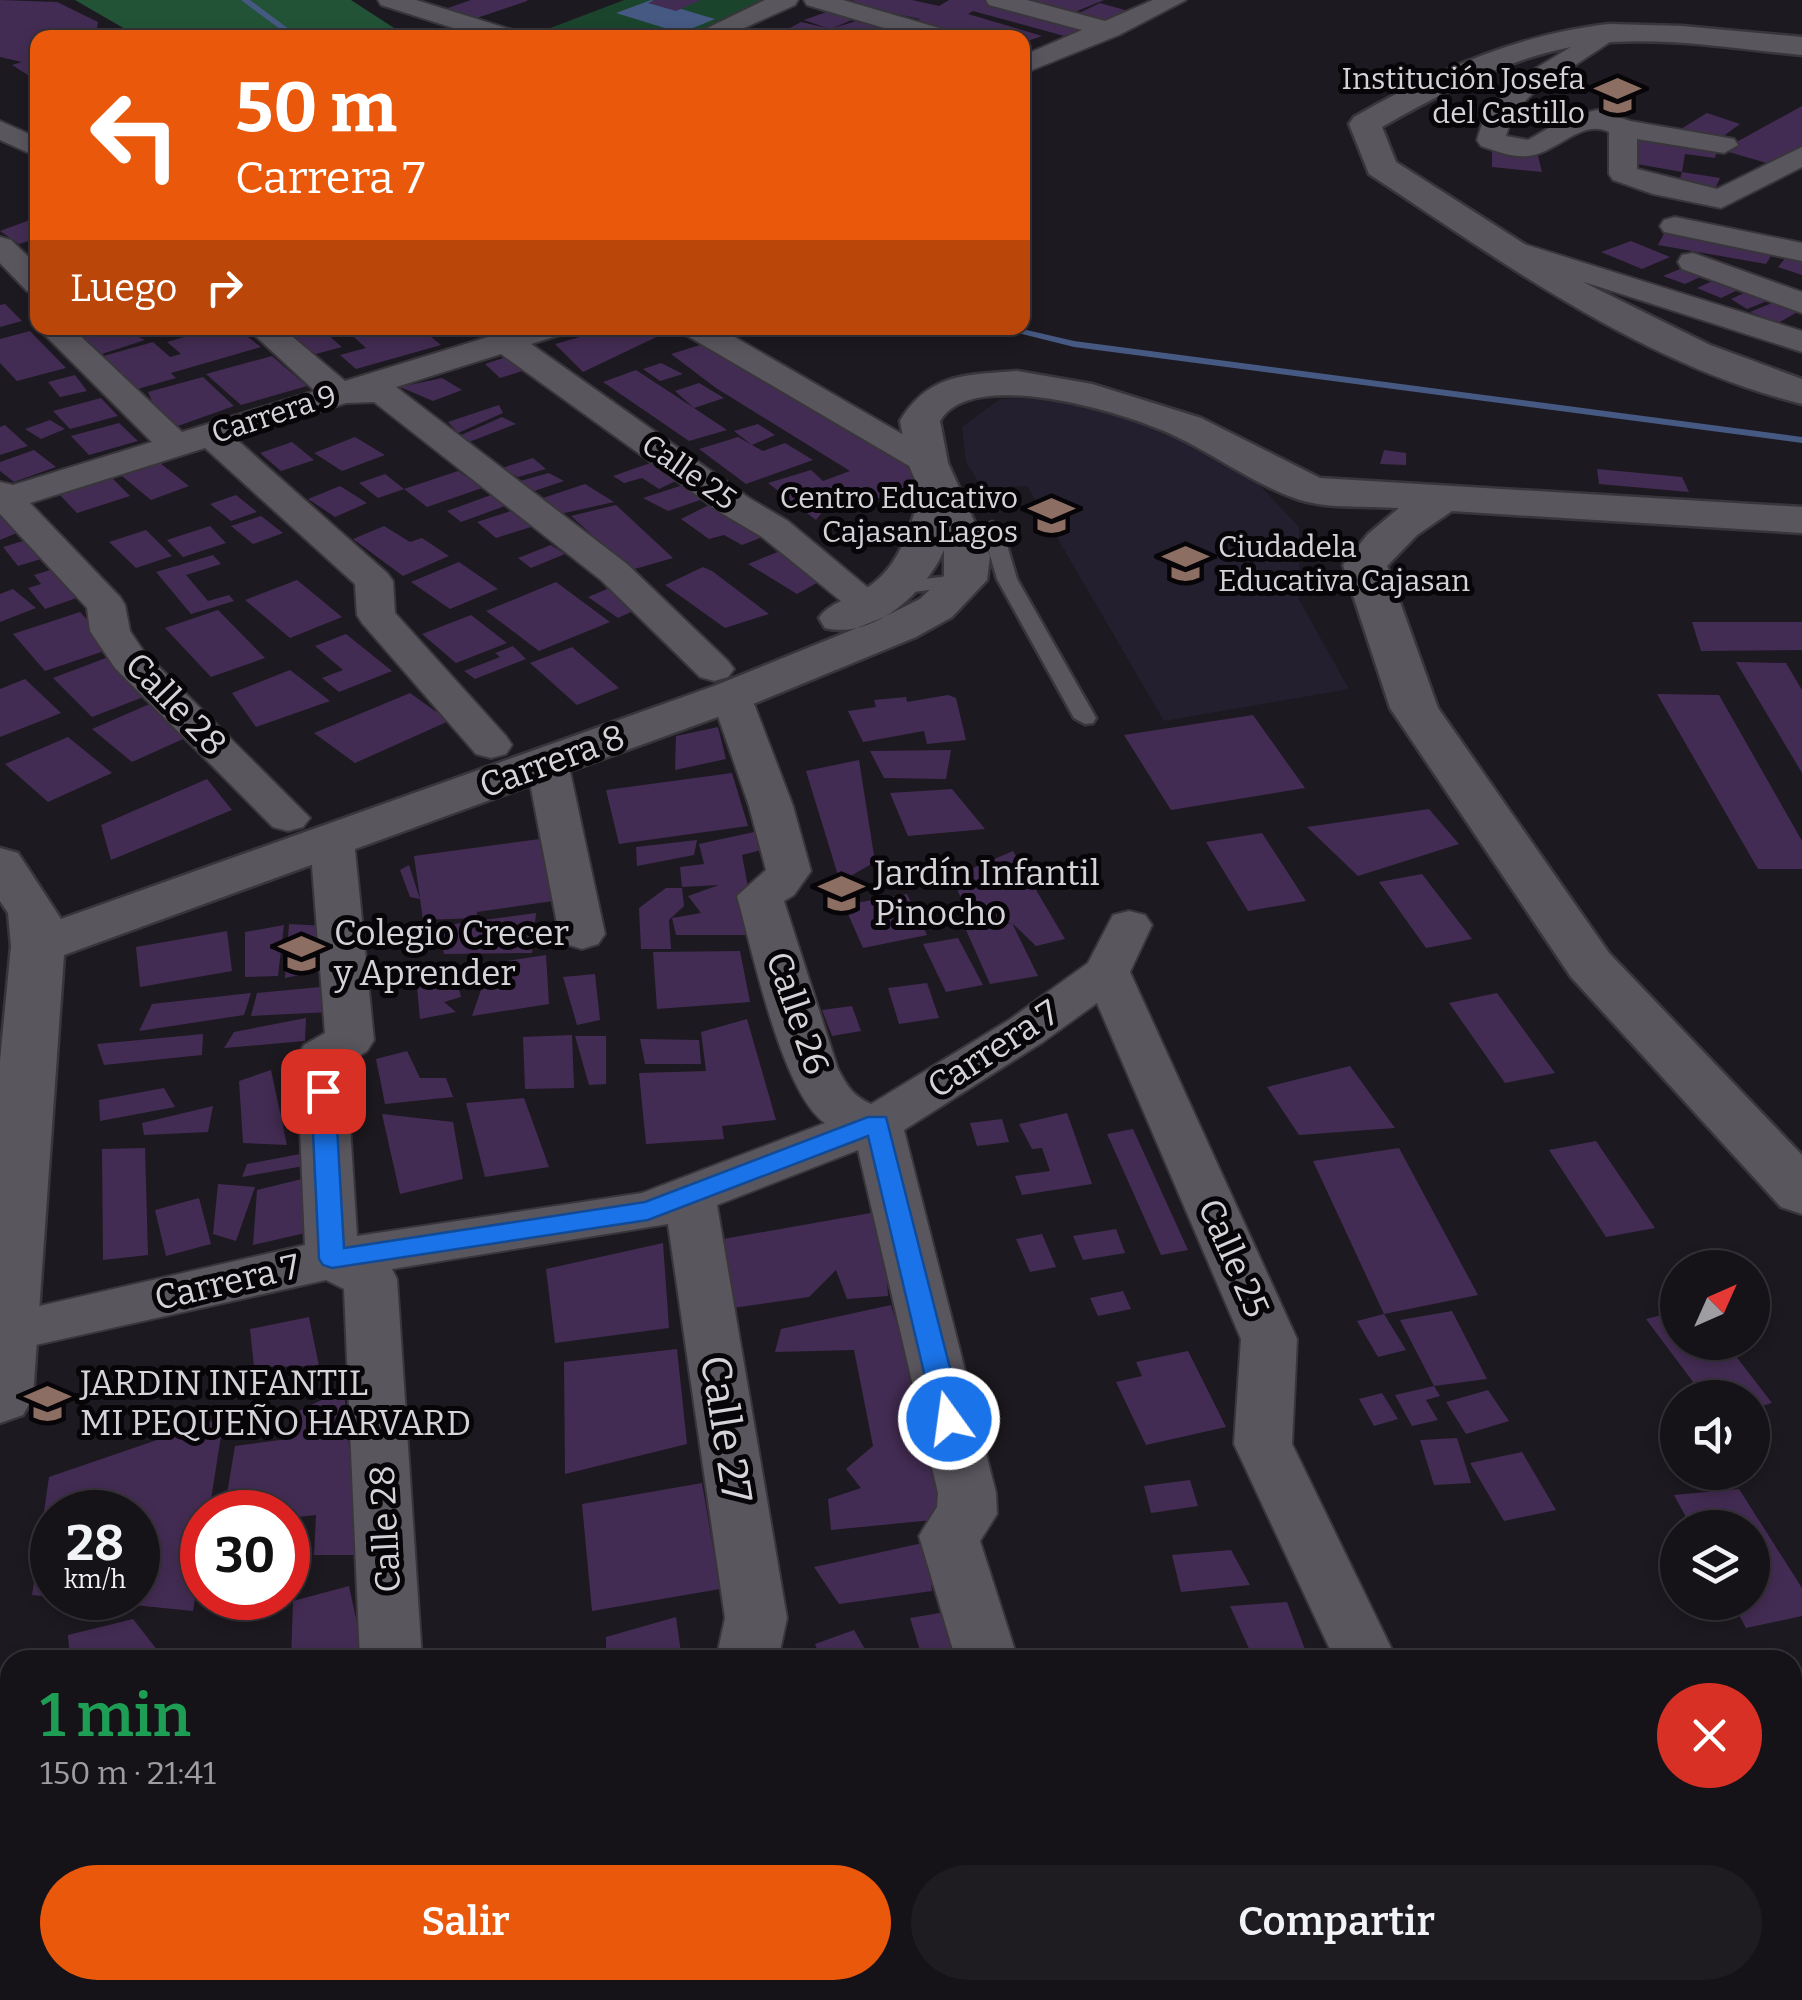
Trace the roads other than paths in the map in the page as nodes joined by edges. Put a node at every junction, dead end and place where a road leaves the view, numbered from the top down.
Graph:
1 (390, 0) edge
2 (454, 0) edge
3 (786, 0) edge
4 (816, 0) edge
5 (998, 0) edge
6 (1174, 0) edge
7 (424, 11) junction
8 (487, 30) edge
9 (717, 30) edge
10 (919, 30) edge
11 (1110, 30) junction
12 (1608, 32) junction
13 (1802, 46) edge
14 (1030, 61) edge
15 (1623, 128) junction
16 (0, 129) edge
17 (30, 145) edge
18 (1724, 146) dead end
19 (1802, 156) edge
20 (30, 160) edge
21 (0, 168) edge
22 (1675, 226) dead end
23 (1495, 244) junction
24 (0, 246) edge
25 (1802, 252) edge
26 (30, 276) edge
27 (1802, 284) edge
28 (1646, 292) junction
29 (1802, 303) edge
30 (63, 335) edge
31 (271, 335) edge
32 (463, 335) edge
33 (525, 335) edge
34 (708, 335) edge
35 (1802, 342) edge
36 (490, 346) junction
37 (1697, 353) junction
38 (1802, 392) edge
39 (338, 393) junction
40 (193, 440) junction
41 (935, 478) junction
42 (1311, 490) junction
43 (1448, 496) junction
44 (2, 498) edge
45 (1802, 520) edge
46 (1365, 565) junction
47 (951, 566) junction
48 (723, 682) junction
49 (1085, 718) dead end
50 (491, 745) junction
51 (547, 762) junction
52 (310, 829) junction
53 (0, 864) edge
54 (24, 927) edge
55 (582, 934) dead end
56 (1118, 949) joint
57 (877, 1123) junction
58 (1802, 1192) edge
59 (690, 1197) junction
60 (332, 1259) junction
61 (5, 1334) junction
62 (0, 1397) edge
63 (390, 1650) edge
64 (749, 1650) edge
65 (984, 1650) edge
66 (1361, 1650) edge

1 - 7 street
2 - 7 street
3 - 9 street
4 - 10 street
5 - 11 street
6 - 11 street
7 - 8 street
11 - 14 street
12 - 13 street
12 - 15 street
12 - 23 street
15 - 18 street
15 - 19 street
16 - 17 street
20 - 21 street
22 - 25 street
23 - 28 street
23 - 37 street
24 - 26 street
27 - 29 street
28 - 35 street
28 - 37 street
30 - 40 street
31 - 39 street
32 - 36 street, Calle 25
33 - 36 street, Carrera 9
34 - 41 street
36 - 39 street, Carrera 9
36 - 47 street, Calle 25
37 - 38 street
39 - 40 street, Carrera 9
39 - 48 street, Calle 26
40 - 44 street, Carrera 9
40 - 50 street
41 - 42 street
41 - 47 street
42 - 43 street
42 - 46 street
43 - 45 street
43 - 46 street
44 - 52 street, Calle 28
46 - 58 street
47 - 48 street, Carrera 8
47 - 48 street, Carrera 8
47 - 49 lane
48 - 50 street, Carrera 8
48 - 51 street, Carrera 8
48 - 57 street, Calle 26
50 - 52 street, Carrera 8
51 - 52 street, Carrera 8
51 - 55 street
52 - 54 street, Carrera 8
52 - 60 street
53 - 54 street
54 - 61 street
56 - 57 street, Carrera 7
56 - 66 street, Calle 25
57 - 59 street, Carrera 7
57 - 65 street
59 - 60 street, Carrera 7
59 - 64 street, Calle 27
60 - 61 street, Carrera 7
60 - 63 street, Calle 28
61 - 62 street

